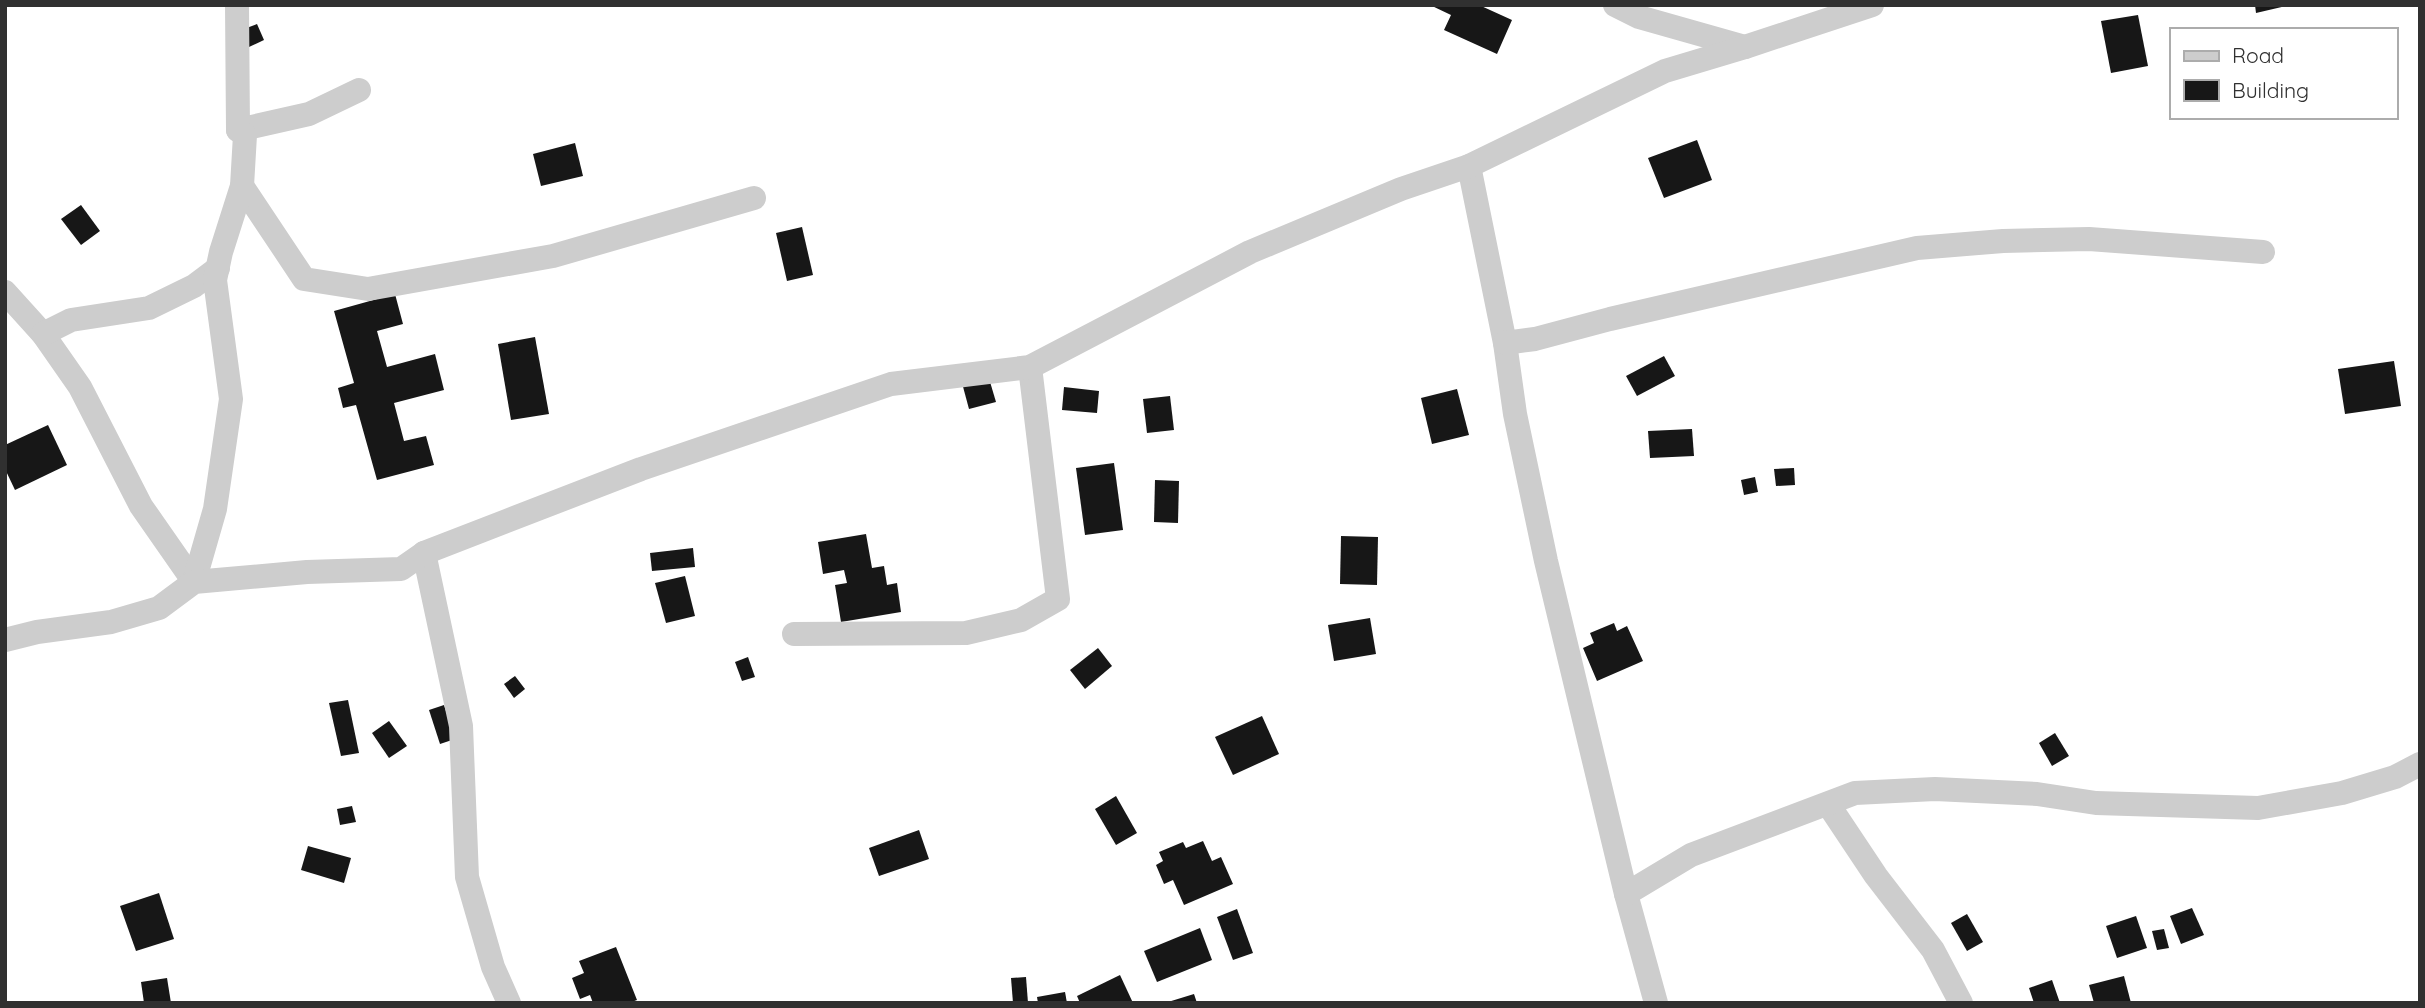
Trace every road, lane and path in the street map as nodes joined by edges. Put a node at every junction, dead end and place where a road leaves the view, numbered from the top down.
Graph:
1 (237, 5) edge
2 (1615, 5) edge
3 (1872, 5) edge
4 (1745, 47) junction
5 (359, 90) dead end
6 (238, 130) junction
7 (1468, 166) junction
8 (242, 186) junction
9 (754, 198) dead end
10 (2263, 252) dead end
11 (218, 268) junction
12 (5, 292) edge
13 (43, 334) junction
14 (1505, 344) junction
15 (1030, 367) junction
16 (424, 553) junction
17 (194, 582) junction
18 (794, 634) dead end
19 (5, 639) edge
20 (2420, 764) edge
21 (1828, 804) junction
22 (1626, 894) junction
23 (509, 1003) edge
24 (1656, 1003) edge
25 (1961, 1003) edge

1 - 6 street
2 - 4 street
3 - 4 street
4 - 7 street
5 - 6 street
6 - 8 street
7 - 14 street
7 - 15 street
8 - 9 street
8 - 11 street
10 - 14 street
11 - 13 street
11 - 17 street
12 - 13 street
13 - 17 street
14 - 22 street
15 - 16 street
15 - 18 street
16 - 17 street
16 - 23 street
17 - 19 street
20 - 21 street
21 - 22 street
21 - 25 street
22 - 24 street

